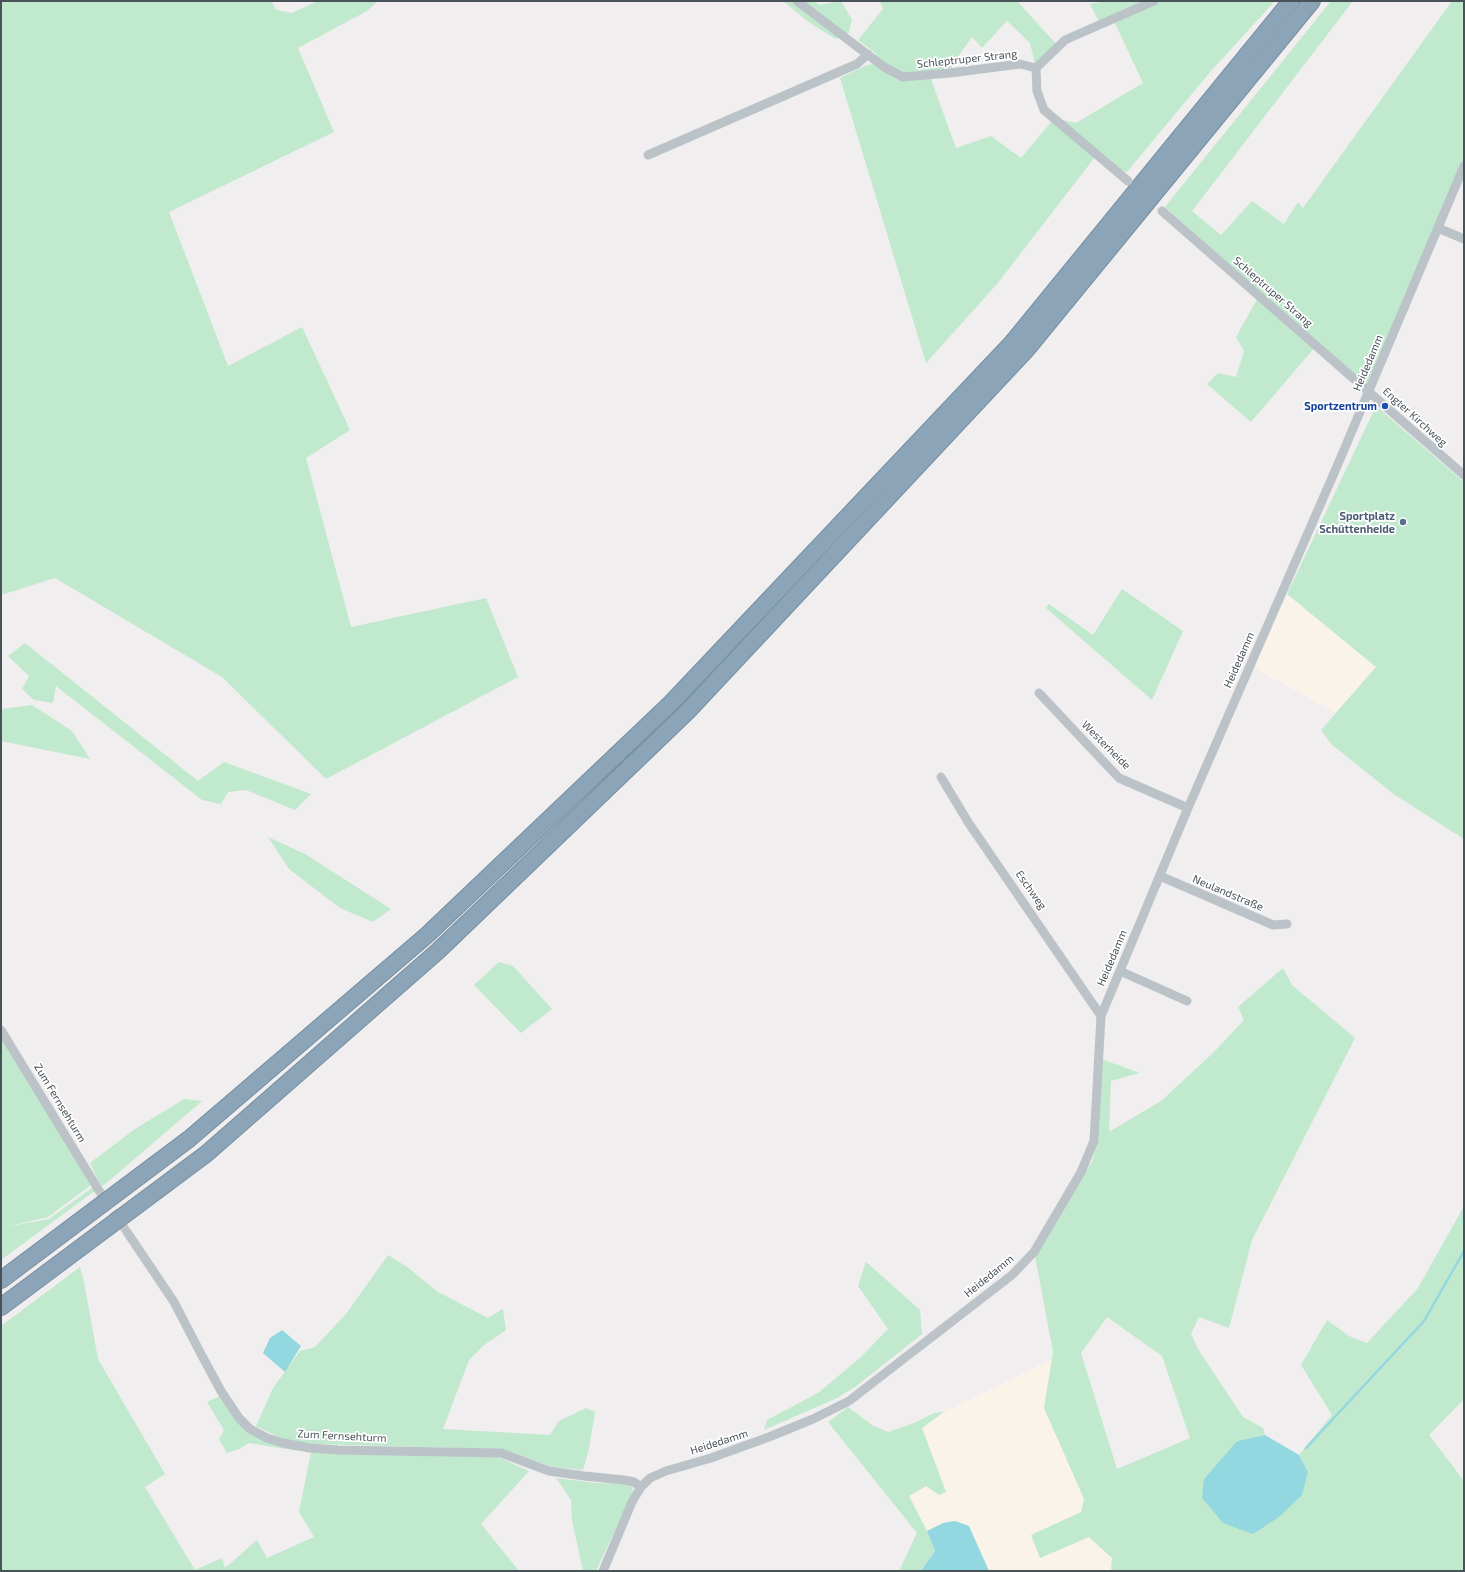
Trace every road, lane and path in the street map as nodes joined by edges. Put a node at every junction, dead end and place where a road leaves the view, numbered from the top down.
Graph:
1 (797, 1) edge
2 (1154, 1) edge
3 (1291, 1) edge
4 (1312, 1) edge
5 (868, 54) junction
6 (1036, 68) junction
7 (648, 154) dead end
8 (1464, 166) edge
9 (1128, 181) dead end
10 (1162, 211) dead end
11 (1438, 228) junction
12 (1464, 239) edge
13 (1369, 391) junction
14 (1464, 475) edge
15 (1039, 693) dead end
16 (941, 777) dead end
17 (1188, 808) junction
18 (1160, 876) junction
19 (1287, 924) dead end
20 (1120, 971) junction
21 (1187, 1000) dead end
22 (1101, 1016) junction
23 (1, 1030) edge
24 (98, 1189) tunnel mouth
25 (126, 1232) tunnel mouth
26 (1, 1280) edge
27 (1, 1307) edge
28 (641, 1487) junction
29 (603, 1571) edge

1 - 5 street, Schleptruper Strang
2 - 6 street
3 - 26 highway
4 - 27 highway
5 - 6 street, Schleptruper Strang
5 - 7 street
6 - 9 street
8 - 11 street, Heidedamm
10 - 13 street, Schleptruper Strang
11 - 12 street
11 - 13 street, Heidedamm
13 - 14 street, Engter Kirchweg
13 - 17 street, Heidedamm
15 - 17 street, Westerheide
16 - 22 street, Eschweg
17 - 18 street, Heidedamm
18 - 19 street, Neulandstraße
18 - 20 street, Heidedamm
20 - 21 street
20 - 22 street, Heidedamm
22 - 28 street, Heidedamm
23 - 24 street, Zum Fernsehturm
25 - 28 street, Zum Fernsehturm
28 - 29 street, Heidedamm

